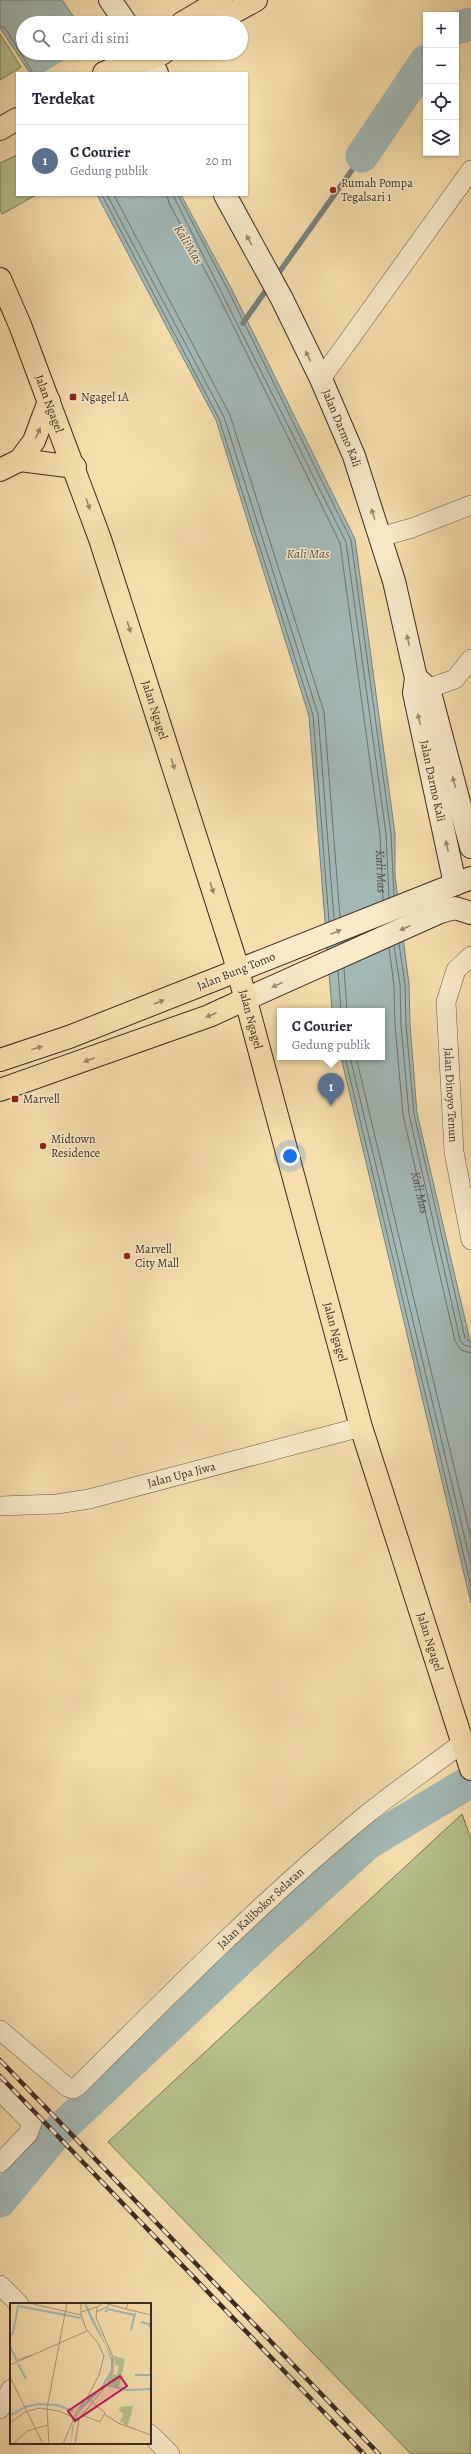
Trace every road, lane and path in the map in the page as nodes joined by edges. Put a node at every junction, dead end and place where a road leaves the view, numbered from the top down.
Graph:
1 (110, 0) edge
2 (221, 0) edge
3 (256, 0) edge
4 (121, 16) edge
5 (194, 16) edge
6 (227, 16) edge
7 (145, 60) edge
8 (106, 72) edge
9 (16, 121) edge
10 (0, 129) edge
11 (471, 170) edge
12 (226, 196) edge
13 (0, 279) edge
14 (321, 379) junction
15 (49, 401) junction
16 (20, 460) junction
17 (75, 467) junction
18 (0, 470) edge
19 (471, 505) edge
20 (380, 537) junction
21 (471, 659) edge
22 (420, 687) junction
23 (471, 847) edge
24 (451, 892) edge
25 (471, 913) edge
26 (471, 956) edge
27 (238, 970) junction
28 (246, 999) junction
29 (0, 1060) edge
30 (0, 1090) edge
31 (471, 1240) edge
32 (361, 1426) junction
33 (0, 1506) edge
34 (467, 1757) edge
35 (0, 2030) edge
36 (0, 2091) edge
37 (0, 2163) edge
38 (0, 2285) edge
39 (18, 2303) edge
40 (10, 2391) edge
41 (0, 2409) edge
42 (151, 2435) edge
43 (170, 2454) edge

1 - 4 main road
2 - 5 main road
3 - 6 main road
7 - 8 main road
9 - 10 main road
11 - 14 street
14 -> 12 main road, Jalan Darmo Kali
13 - 15 main road, Jalan Ngagel
20 -> 14 main road, Jalan Darmo Kali
16 -> 15 main road
15 - 17 main road, Jalan Ngagel
16 - 17 main road
16 - 18 main road
17 -> 27 main road, Jalan Ngagel
19 - 20 street
22 -> 20 main road, Jalan Darmo Kali
21 - 22 street
23 -> 22 main road, Jalan Darmo Kali
24 -> 22 main road, Jalan Darmo Kali
24 - 25 main road
27 -> 24 main road, Jalan Bung Tomo
24 -> 28 main road
26 - 31 street, Jalan Dinoyo Tenun
27 - 28 main road, Jalan Ngagel
29 -> 27 main road, Jalan Bung Tomo
28 -> 30 main road
28 - 32 main road, Jalan Ngagel
32 - 33 street, Jalan Upa Jiwa
32 - 34 main road, Jalan Ngagel
34 - 35 street, Jalan Kalibokor Selatan
36 - 37 street
38 - 39 street
40 - 41 street
42 - 43 street

